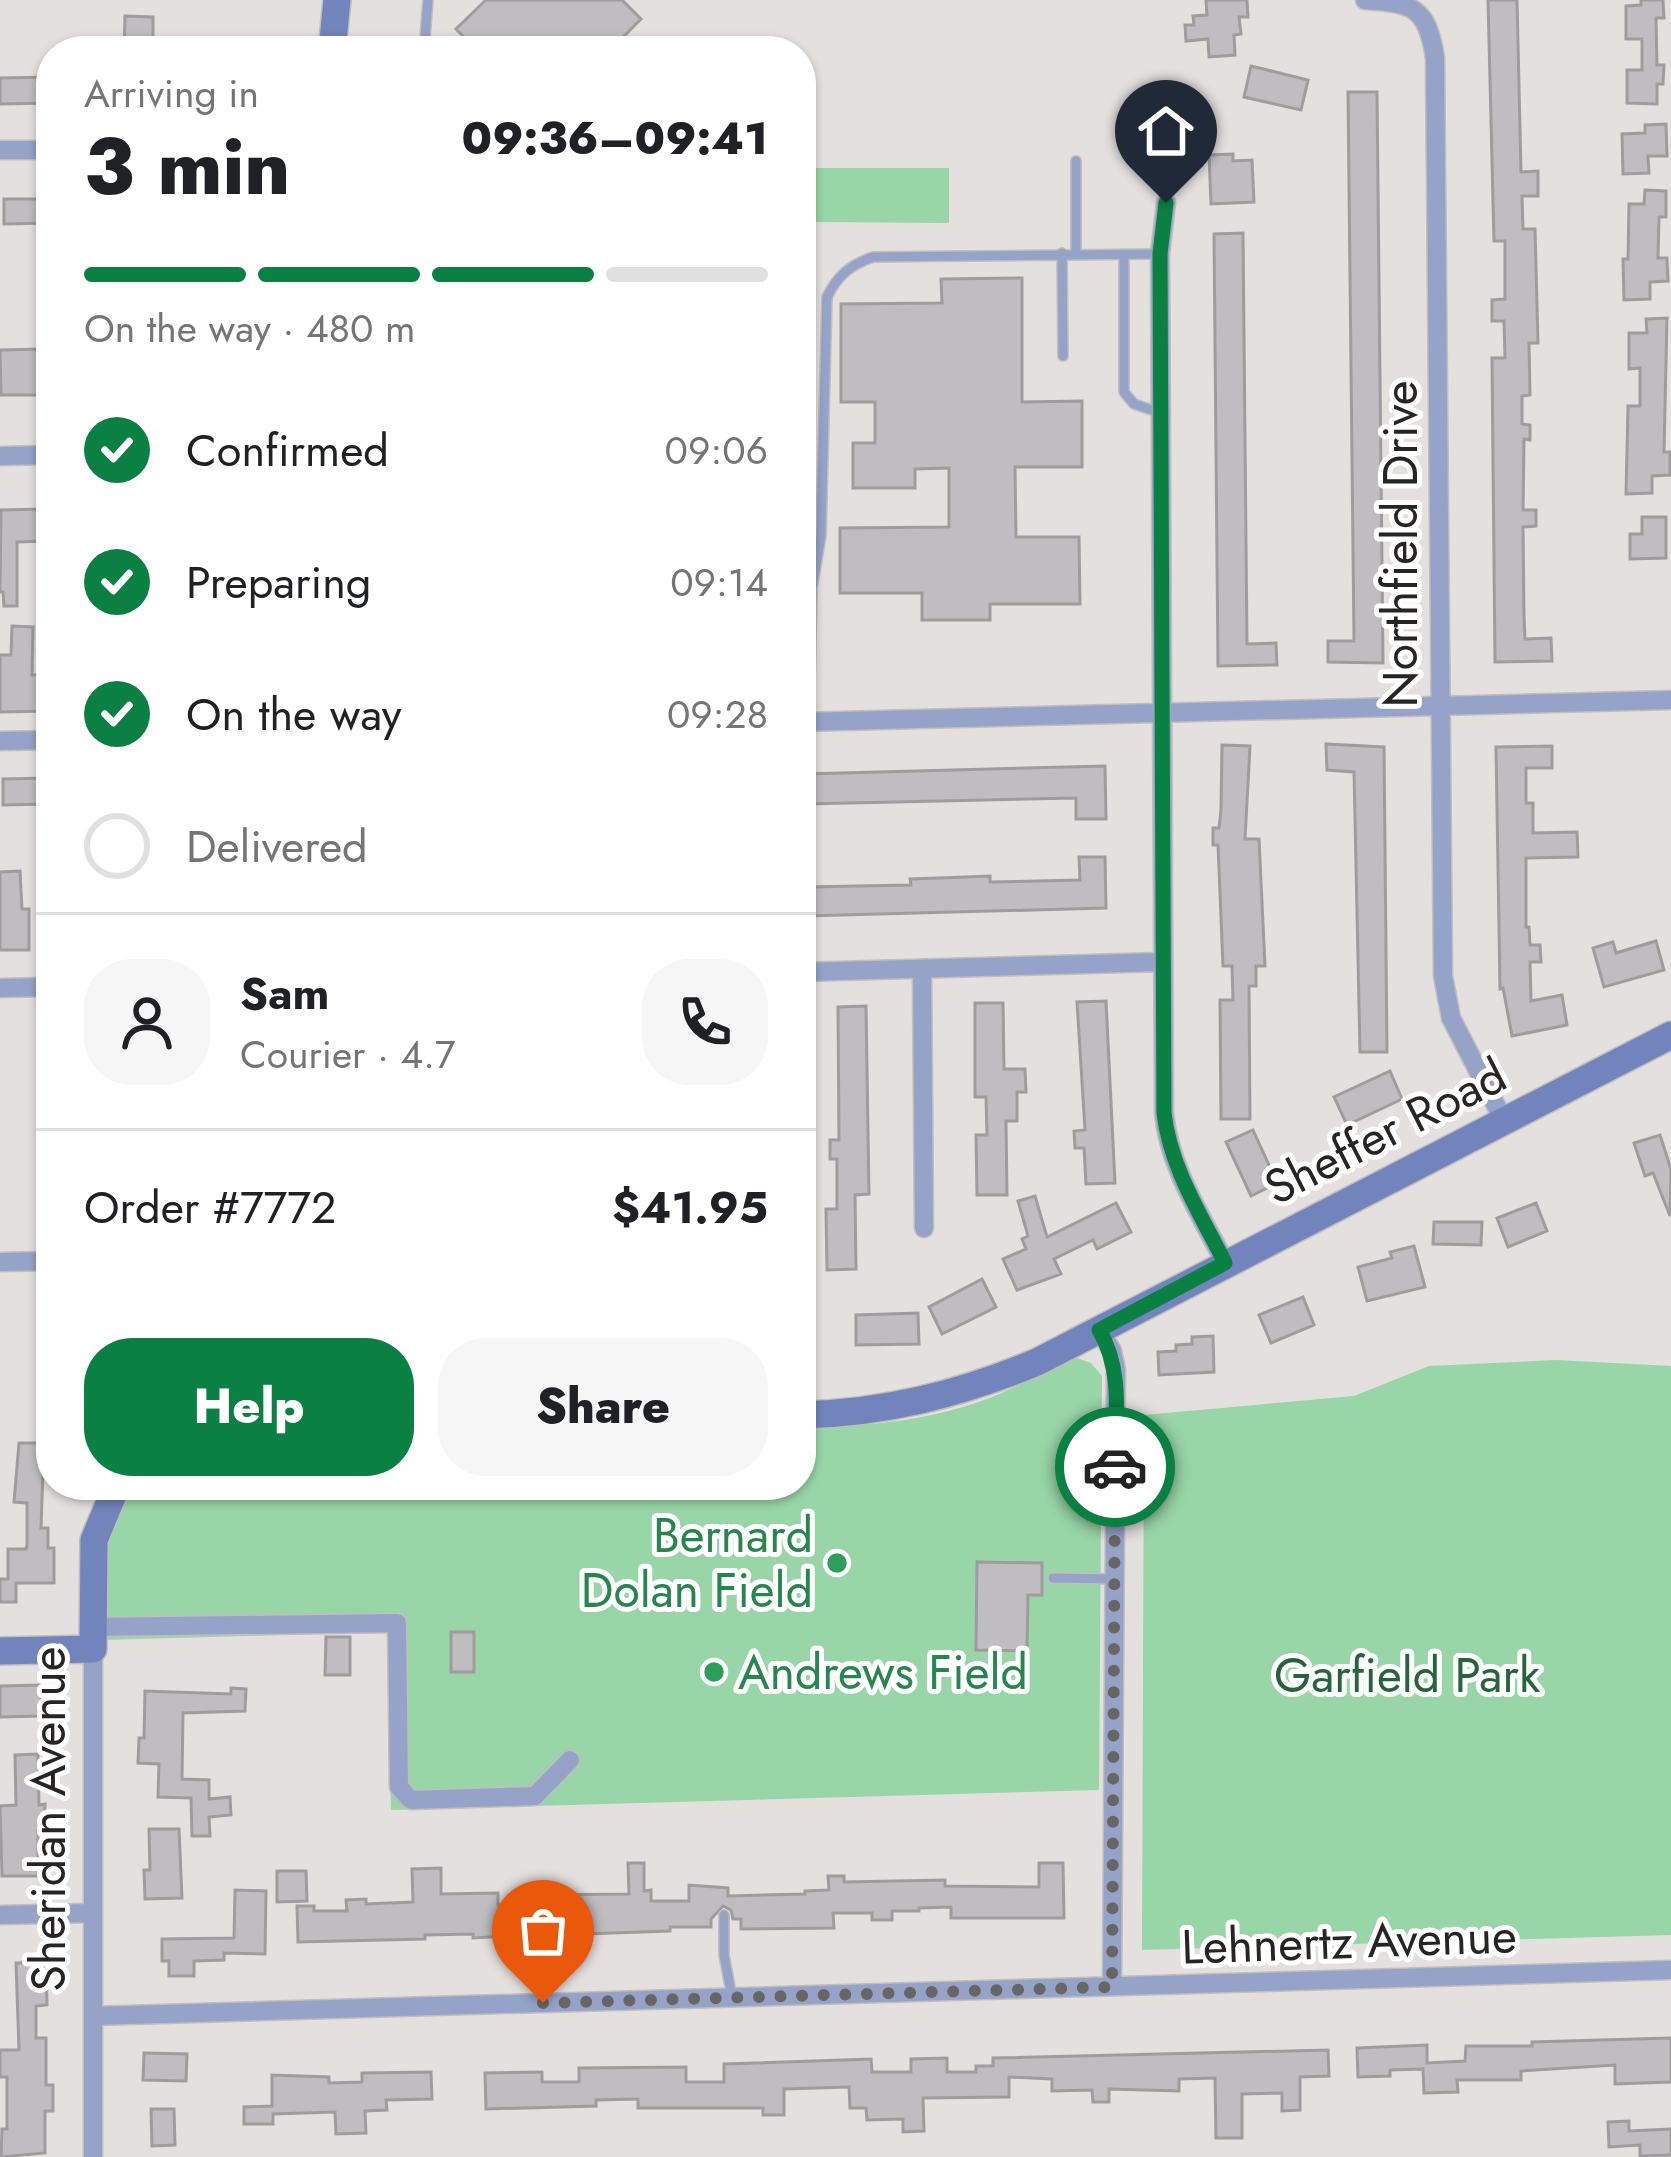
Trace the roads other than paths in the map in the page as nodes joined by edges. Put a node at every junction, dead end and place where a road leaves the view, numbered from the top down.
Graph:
1 (337, 0) edge
2 (428, 0) edge
3 (1365, 0) edge
4 (333, 36) edge
5 (425, 36) edge
6 (36, 149) edge
7 (0, 150) edge
8 (1076, 161) dead end
9 (1166, 203) dead end
10 (1061, 253) junction
11 (1076, 254) junction
12 (1160, 254) junction
13 (1124, 255) junction
14 (1063, 356) dead end
15 (1161, 412) junction
16 (36, 455) edge
17 (0, 456) edge
18 (816, 564) edge
19 (1671, 700) edge
20 (1440, 705) junction
21 (1161, 711) junction
22 (816, 722) edge
23 (36, 740) edge
24 (0, 741) edge
25 (1162, 962) junction
26 (922, 969) junction
27 (816, 972) edge
28 (36, 987) edge
29 (0, 988) edge
30 (1671, 1035) edge
31 (1504, 1121) junction
32 (924, 1228) dead end
33 (36, 1261) edge
34 (0, 1262) edge
35 (1225, 1263) junction
36 (1099, 1330) junction
37 (816, 1414) edge
38 (111, 1500) edge
39 (1053, 1578) dead end
40 (1115, 1580) junction
41 (93, 1638) junction
42 (0, 1651) edge
43 (570, 1760) dead end
44 (92, 1913) junction
45 (0, 1915) edge
46 (724, 1915) dead end
47 (1671, 1970) edge
48 (1112, 1987) junction
49 (732, 1997) junction
50 (93, 2016) junction
51 (93, 2157) edge

1 - 4 street
2 - 5 lane
3 - 20 street, Northfield Drive
6 - 7 street
8 - 11 lane
9 - 12 street
10 - 11 lane
10 - 14 lane
10 - 18 lane
11 - 13 lane
12 - 13 lane
12 - 15 street
13 - 15 lane
15 - 21 street
16 - 17 street
19 - 20 street
20 - 21 street
20 - 31 street, Northfield Drive
21 - 22 street
21 - 25 street
23 - 24 street
25 - 26 street
25 - 35 street
26 - 27 street
26 - 32 street
28 - 29 street
30 - 31 street, Sheffer Road
31 - 35 street, Sheffer Road
33 - 34 street
35 - 36 street, Sheffer Road
36 - 37 street, Sheffer Road
36 - 40 street
38 - 41 street, Sheridan Avenue
39 - 40 lane
40 - 48 street
41 - 42 street
41 - 43 street
41 - 44 street, Sheridan Avenue
44 - 45 street
44 - 50 street, Sheridan Avenue
46 - 49 lane
47 - 48 street, Lehnertz Avenue
48 - 49 street, Lehnertz Avenue
49 - 50 street, Lehnertz Avenue
50 - 51 street, Sheridan Avenue

